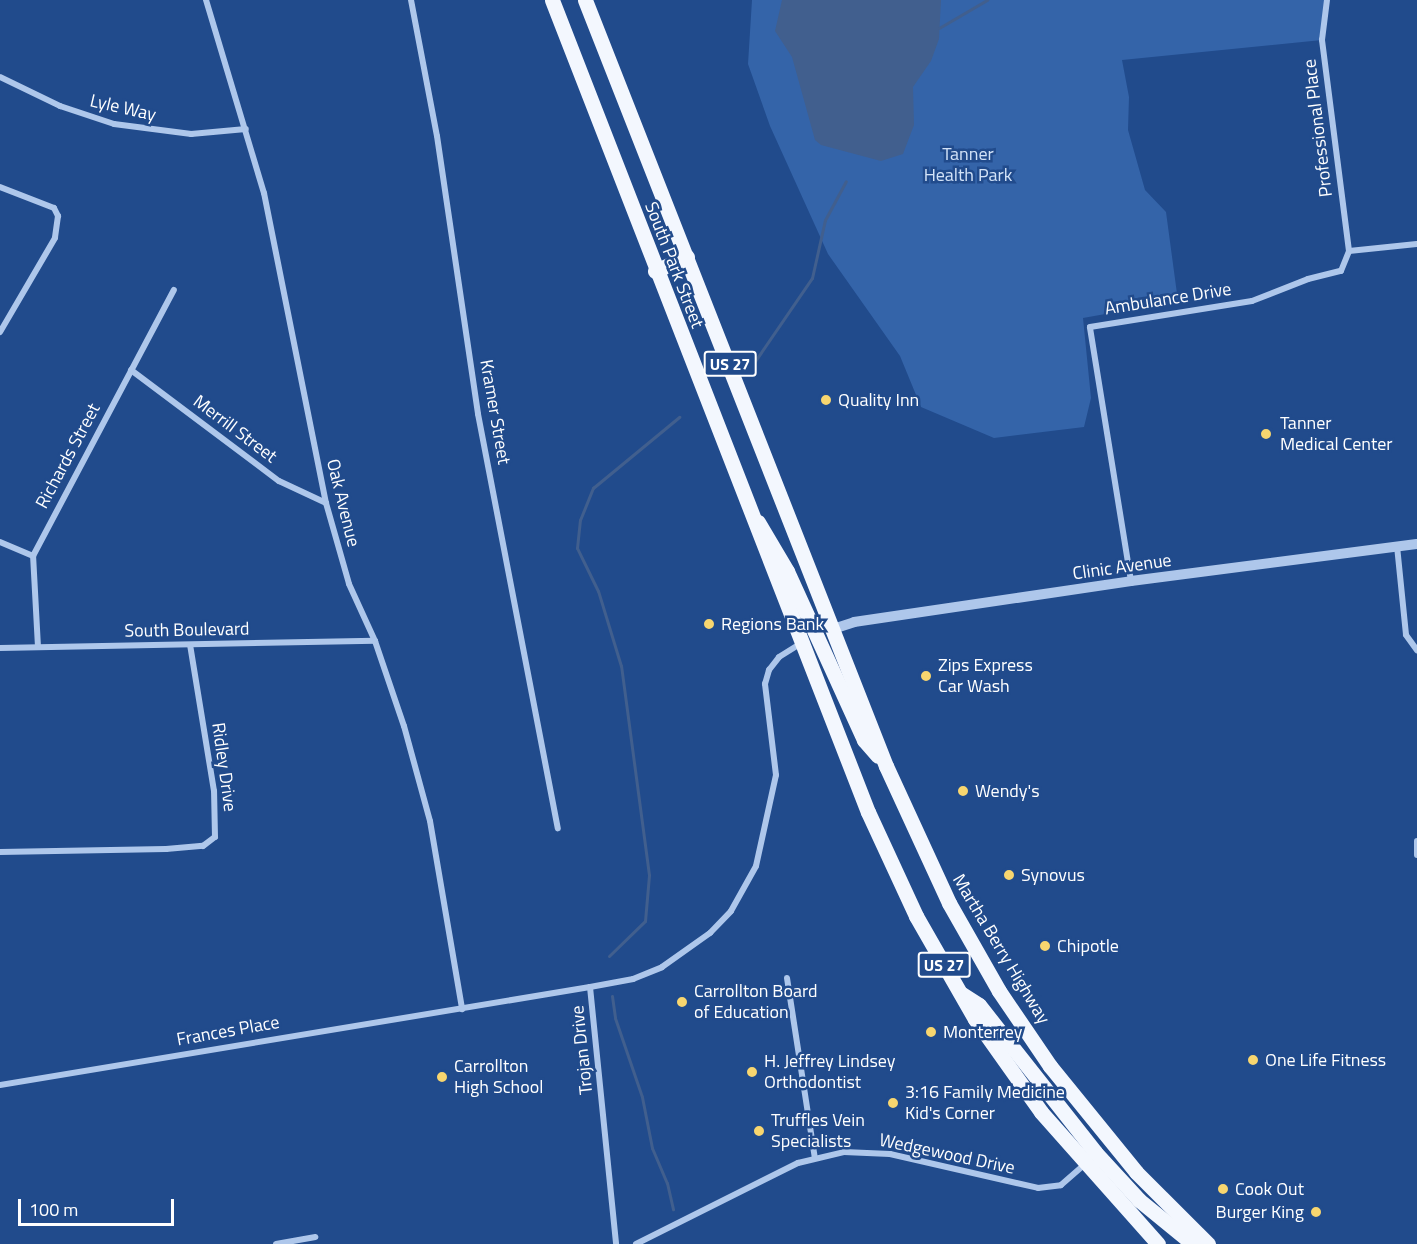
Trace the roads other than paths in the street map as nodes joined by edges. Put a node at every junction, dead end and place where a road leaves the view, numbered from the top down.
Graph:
1 (206, 0) edge
2 (411, 0) edge
3 (552, 0) edge
4 (585, 0) edge
5 (592, 0) edge
6 (1327, 0) edge
7 (595, 26) junction
8 (0, 77) edge
9 (246, 129) junction
10 (0, 187) edge
11 (1417, 244) edge
12 (1349, 252) junction
13 (687, 257) junction
14 (655, 271) junction
15 (174, 290) dead end
16 (0, 332) edge
17 (131, 370) junction
18 (326, 503) junction
19 (749, 511) junction
20 (0, 542) edge
21 (1417, 544) edge
22 (1397, 546) junction
23 (33, 556) junction
24 (1131, 581) junction
25 (833, 628) junction
26 (816, 636) junction
27 (375, 641) junction
28 (801, 642) junction
29 (190, 645) junction
30 (38, 647) junction
31 (0, 648) edge
32 (1417, 650) edge
33 (884, 763) junction
34 (558, 828) dead end
35 (1417, 841) edge
36 (0, 852) edge
37 (1417, 855) edge
38 (787, 978) dead end
39 (590, 987) junction
40 (960, 992) junction
41 (462, 1009) junction
42 (0, 1085) edge
43 (1107, 1136) junction
44 (1095, 1152) junction
45 (815, 1158) junction
46 (1084, 1165) junction
47 (315, 1237) dead end
48 (276, 1244) edge
49 (616, 1244) edge
50 (636, 1244) edge
51 (1158, 1244) edge
52 (1194, 1244) edge
53 (1208, 1244) edge

1 - 9 street, Oak Avenue
2 - 34 street, Kramer Street
3 - 14 main road, South Park Street / US 27
4 - 7 main road, South Park Street / US 27
5 - 7 main road
6 - 12 street, Professional Place
7 - 13 main road, South Park Street / US 27
8 - 9 street, Lyle Way
9 - 18 street, Oak Avenue
10 - 16 street
11 - 12 street
12 - 24 street, Ambulance Drive
13 - 14 main road
13 - 25 main road, South Park Street / US 27
14 - 19 main road, South Park Street / US 27
15 - 17 street, Richards Street
17 - 18 street, Merrill Street
17 - 23 street, Richards Street
18 - 27 street, Oak Avenue
19 - 26 main road
19 - 28 main road, South Park Street / US 27
20 - 23 street
21 - 22 street, Clinic Avenue
22 - 24 street, Clinic Avenue
22 - 32 street
23 - 30 street
24 - 25 street, Clinic Avenue
25 - 26 main road
25 - 33 main road, Martha Berry Highway / US 27
26 - 28 main road
26 - 33 main road
27 - 29 street, South Boulevard
27 - 41 street, Oak Avenue
28 - 39 street, Trojan Drive
28 - 40 main road, US 27
29 - 30 street, South Boulevard
29 - 36 street, Ridley Drive
30 - 31 street, South Boulevard
33 - 43 main road, Martha Berry Highway / US 27
35 - 37 street
38 - 45 street
39 - 41 street, Frances Place
39 - 49 street, Trojan Drive
40 - 44 main road
40 - 46 main road, US 27
41 - 42 street, Frances Place
43 - 44 street, Wedgewood Drive
43 - 53 main road, Martha Berry Highway / US 27
44 - 46 street, Wedgewood Drive
44 - 52 main road
45 - 46 street, Wedgewood Drive
45 - 50 street, Wedgewood Drive
46 - 51 main road, US 27
47 - 48 street

